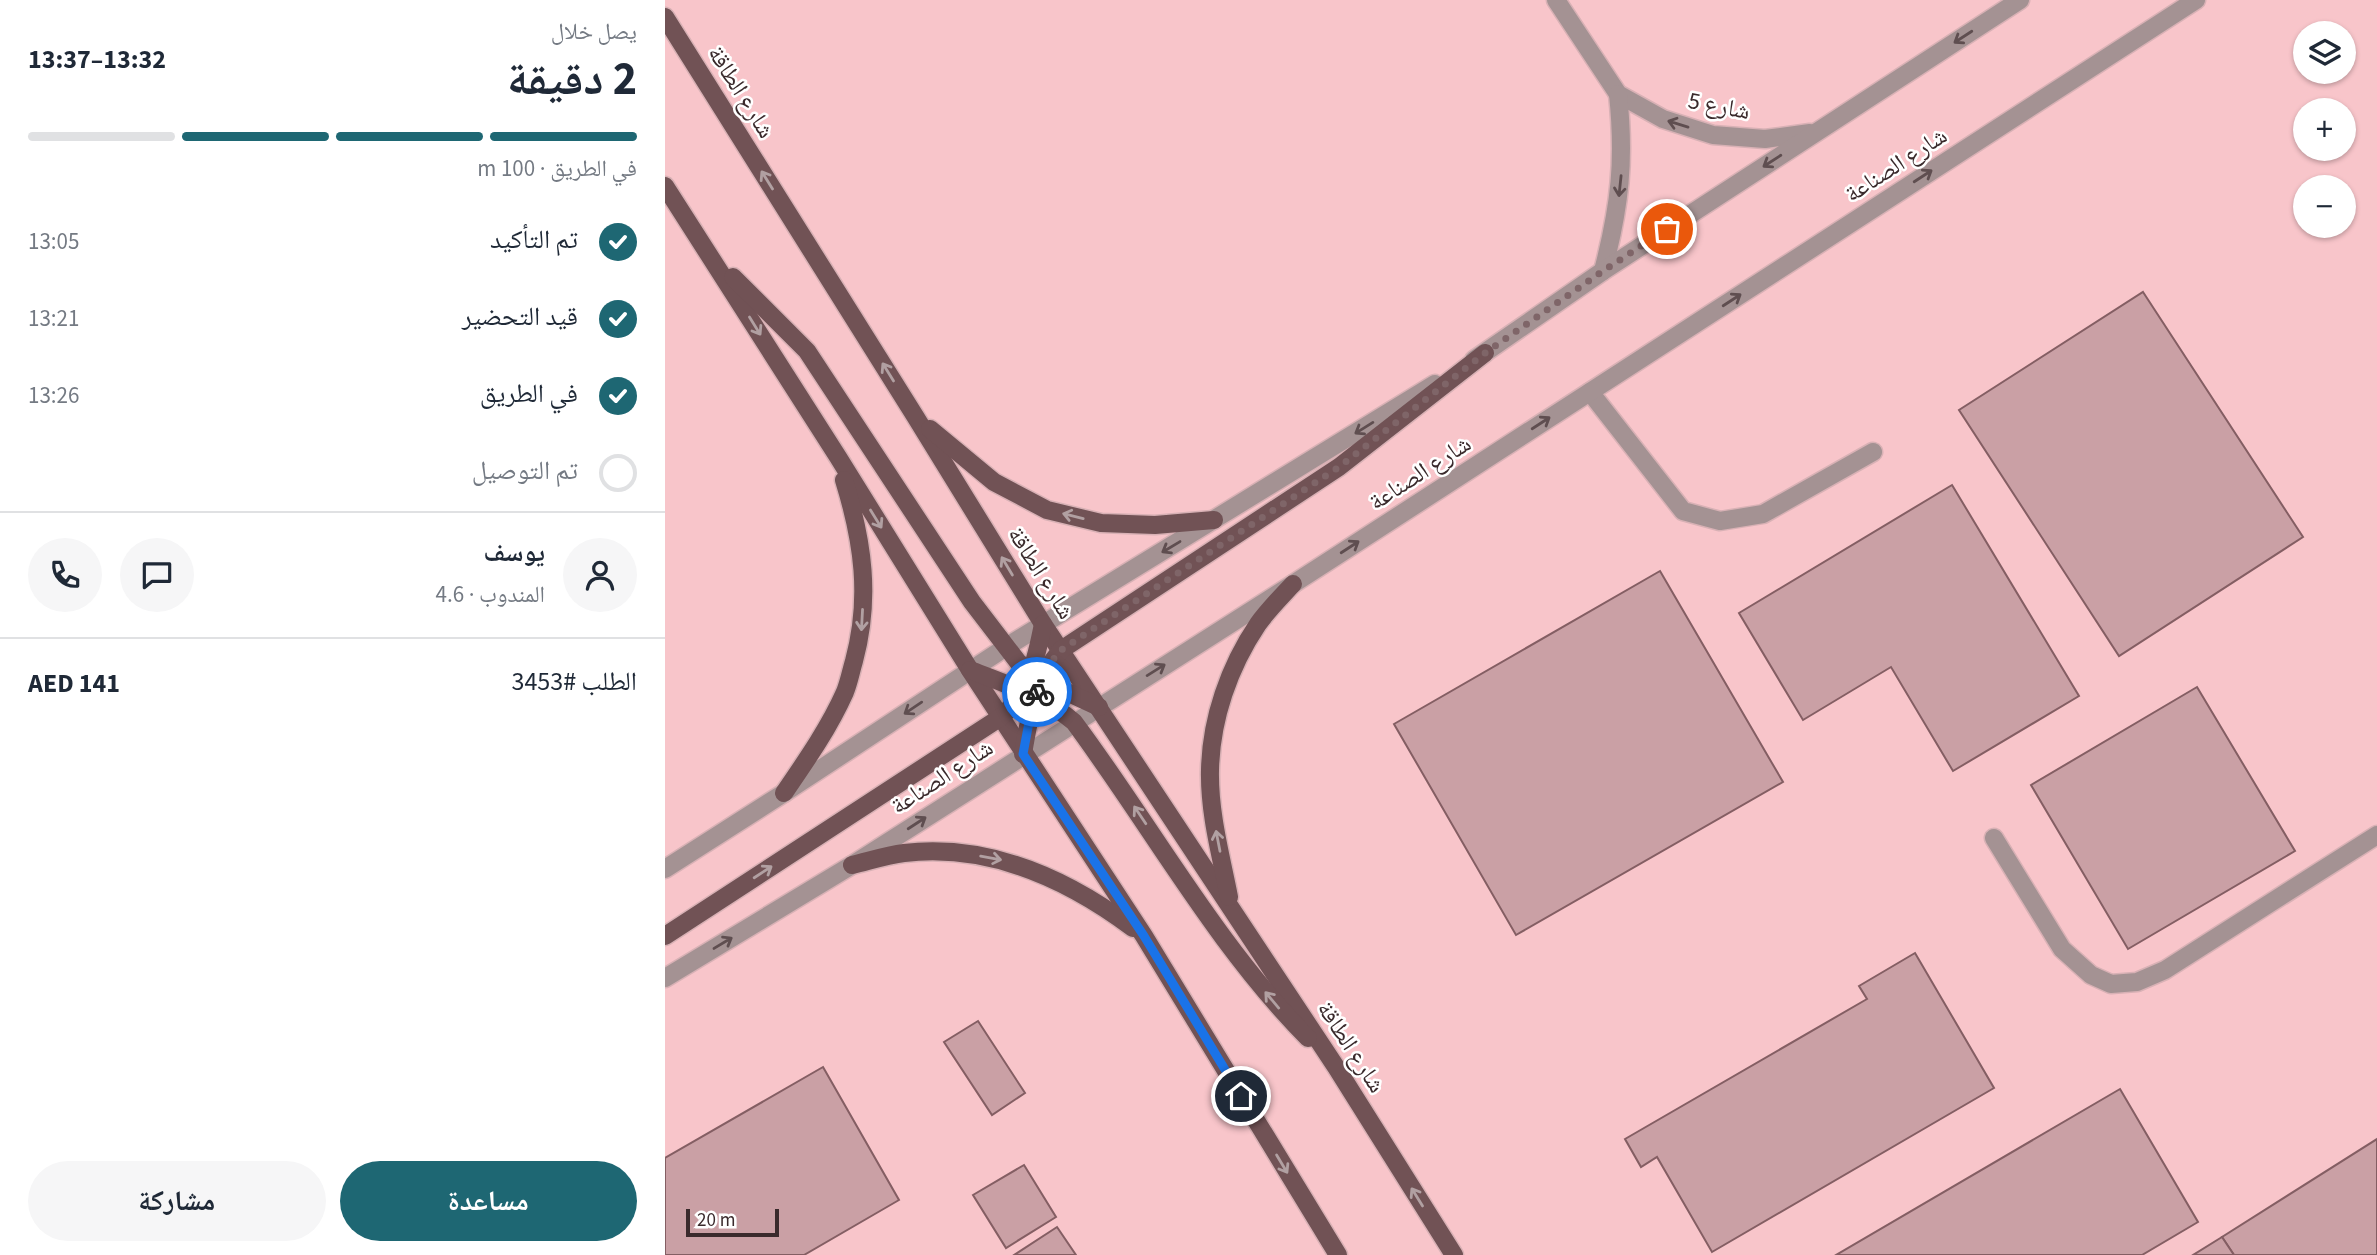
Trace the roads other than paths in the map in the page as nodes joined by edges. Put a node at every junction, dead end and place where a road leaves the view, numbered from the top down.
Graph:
1 (1556, 0) edge
2 (2020, 0) edge
3 (2196, 0) edge
4 (665, 17) edge
5 (1618, 94) junction
6 (1817, 132) junction
7 (665, 186) edge
8 (710, 255) junction
9 (1603, 271) junction
10 (1485, 353) junction
11 (1590, 392) junction
12 (915, 416) junction
13 (1873, 452) dead end
14 (838, 457) junction
15 (1214, 520) junction
16 (1293, 584) junction
17 (1043, 624) junction
18 (1006, 647) junction
19 (1061, 650) junction
20 (969, 670) junction
21 (1037, 677) junction
22 (1029, 695) junction
23 (1099, 707) junction
24 (1001, 717) junction
25 (1074, 722) junction
26 (1023, 754) junction
27 (784, 793) junction
28 (2377, 835) edge
29 (1994, 838) dead end
30 (852, 865) junction
31 (665, 869) edge
32 (1231, 908) junction
33 (665, 936) edge
34 (1144, 936) junction
35 (665, 978) edge
36 (1336, 1067) junction
37 (1338, 1255) edge
38 (1454, 1255) edge

1 - 5 street, شارع 5
2 -> 6 street
11 -> 3 street, شارع الصناعة
12 -> 4 main road, شارع الطاقة
6 -> 5 street, شارع 5
5 -> 9 street, شارع 5
6 -> 9 street
7 - 8 main road
8 -> 14 main road
8 - 18 main road
9 - 10 street
10 -> 15 street
10 - 19 main road
11 - 13 street
16 -> 11 street, شارع الصناعة
15 -> 12 main road
17 -> 12 main road, شارع الطاقة
14 -> 20 main road
14 -> 27 main road
15 -> 17 street
23 -> 16 street, شارع الصناعة
32 -> 16 main road
17 - 18 street
17 - 19 main road, شارع الطاقة
17 - 21 main road
18 - 20 street
18 - 21 main road
19 - 21 main road
19 - 23 main road, شارع الطاقة
20 - 22 main road
20 - 24 main road
20 -> 27 street
21 - 22 main road
21 - 23 main road
22 - 24 main road
22 - 25 main road
22 - 26 main road
23 - 25 street, شارع الصناعة
23 - 32 main road, شارع الطاقة
24 - 26 main road
33 -> 24 main road
25 - 26 street, شارع الصناعة
36 -> 25 main road
30 -> 26 street, شارع الصناعة
26 - 34 main road
27 - 31 street
28 - 29 street
30 -> 34 main road
35 -> 30 street, شارع الصناعة
32 - 36 main road, شارع الطاقة
34 -> 37 main road
38 -> 36 main road, شارع الطاقة

